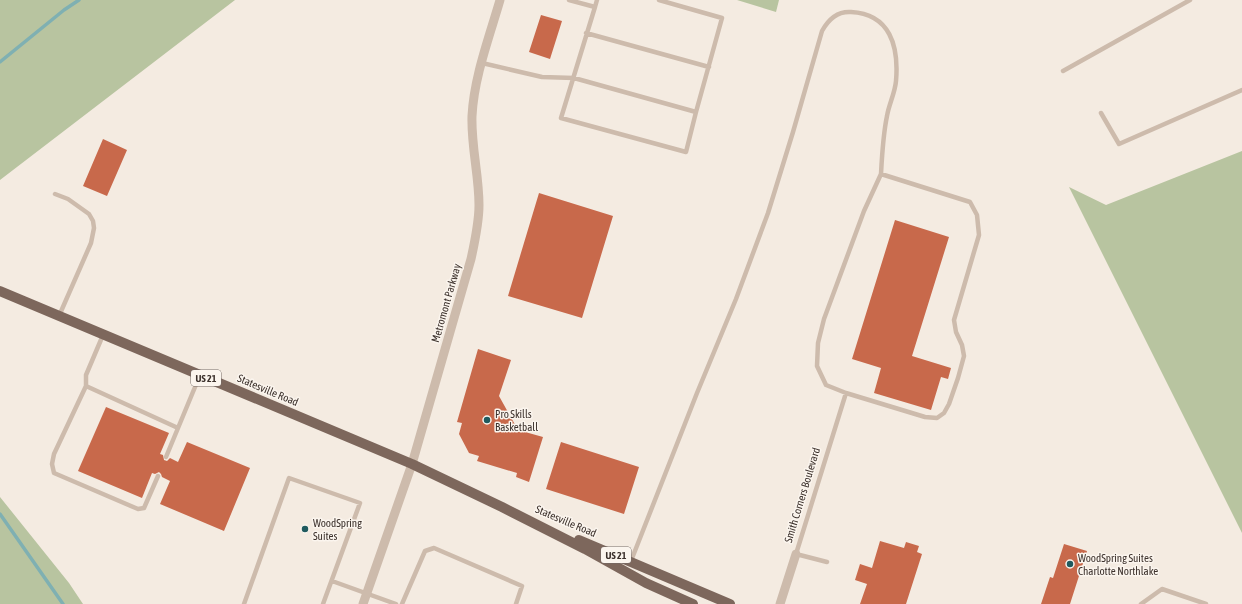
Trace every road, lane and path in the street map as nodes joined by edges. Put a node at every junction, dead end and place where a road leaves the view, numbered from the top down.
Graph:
1 (500, 0) edge
2 (569, 0) edge
3 (597, 0) edge
4 (659, 0) edge
5 (1190, 0) edge
6 (595, 7) junction
7 (586, 33) junction
8 (482, 63) junction
9 (709, 67) junction
10 (1063, 71) dead end
11 (574, 78) junction
12 (1242, 90) edge
13 (696, 112) junction
14 (1101, 113) dead end
15 (881, 174) junction
16 (55, 194) dead end
17 (0, 291) edge
18 (59, 316) junction
19 (104, 335) junction
20 (200, 375) junction
21 (86, 386) junction
22 (846, 393) junction
23 (178, 428) junction
24 (166, 457) dead end
25 (412, 464) junction
26 (158, 476) dead end
27 (502, 507) junction
28 (796, 554) junction
29 (631, 561) junction
30 (827, 562) dead end
31 (332, 581) junction
32 (367, 593) junction
33 (244, 604) edge
34 (323, 604) edge
35 (363, 604) edge
36 (396, 604) edge
37 (402, 604) edge
38 (516, 604) edge
39 (693, 604) edge
40 (730, 604) edge
41 (780, 604) edge
42 (1141, 604) edge
43 (1206, 604) edge

1 - 8 street, Metromont Parkway
2 - 6 lane
3 - 6 lane
4 - 9 lane
5 - 10 lane
6 - 7 lane
7 - 9 lane
7 - 11 lane
8 - 11 lane
8 - 25 street, Metromont Parkway
9 - 13 lane
11 - 13 lane
11 - 13 lane
12 - 14 lane
15 - 22 lane
15 - 22 lane
15 - 29 lane
16 - 18 lane
17 - 18 main road, Statesville Road / US 21
18 - 19 main road, Statesville Road / US 21
19 - 20 main road, Statesville Road / US 21
19 - 21 lane
20 - 23 lane
20 - 25 main road, Statesville Road / US 21
21 - 23 lane
21 - 26 lane
22 - 28 lane, Smith Corners Boulevard
23 - 24 lane
25 - 27 main road, Statesville Road / US 21
25 - 32 street, Metromont Parkway
27 - 29 main road, Statesville Road / US 21
27 - 39 main road, Statesville Road / US 21
28 - 30 lane
28 - 41 street, Smith Corners Boulevard
29 - 40 main road, Statesville Road / US 21
31 - 32 lane
31 - 33 lane
31 - 34 lane
32 - 35 street, Metromont Parkway
32 - 36 lane
37 - 38 lane
42 - 43 lane

